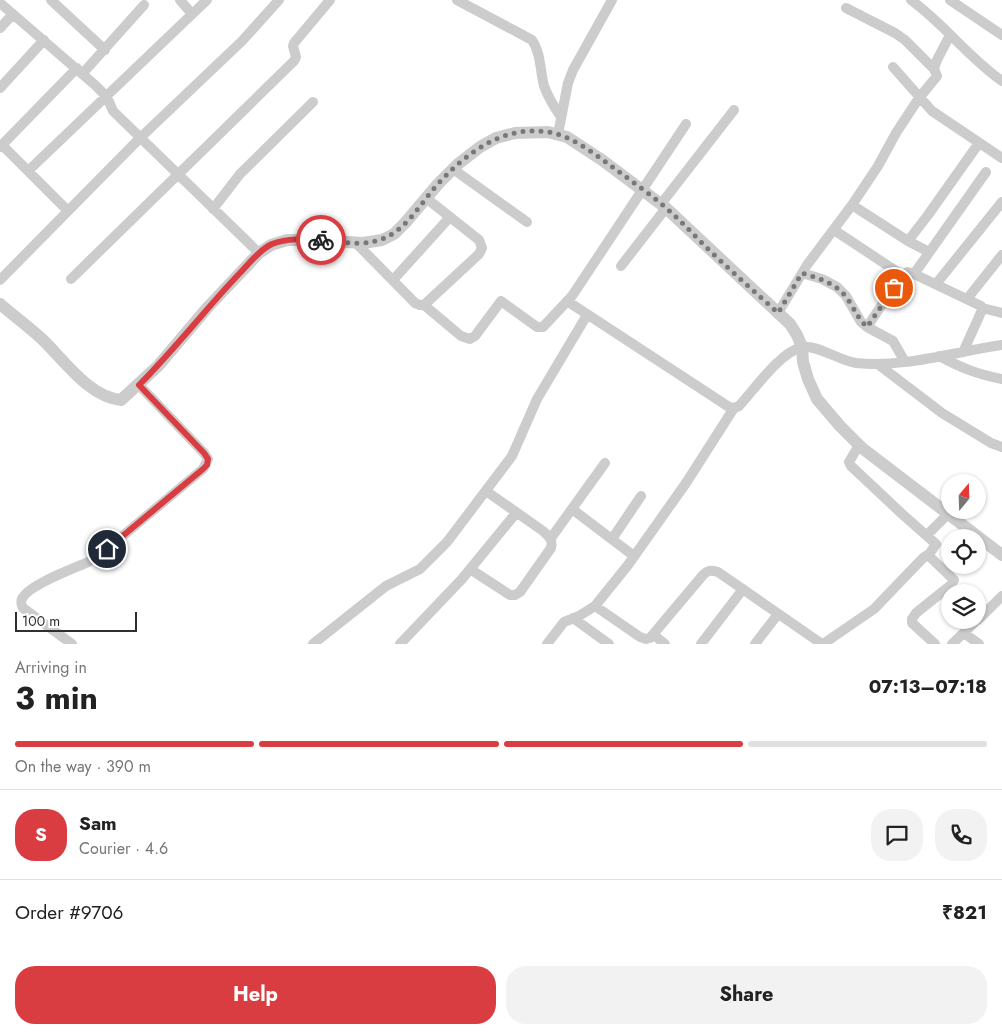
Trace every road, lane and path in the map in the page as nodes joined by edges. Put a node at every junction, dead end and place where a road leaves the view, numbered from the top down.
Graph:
1 (51, 0) edge
2 (180, 0) edge
3 (207, 0) edge
4 (279, 0) edge
5 (330, 0) edge
6 (457, 0) edge
7 (612, 0) edge
8 (911, 0) edge
9 (950, 0) edge
10 (0, 3) edge
11 (144, 5) dead end
12 (846, 8) dead end
13 (13, 14) junction
14 (192, 14) junction
15 (0, 28) edge
16 (950, 35) junction
17 (1002, 35) edge
18 (44, 40) junction
19 (105, 50) junction
20 (893, 67) dead end
21 (934, 69) junction
22 (80, 70) junction
23 (1002, 81) edge
24 (0, 88) edge
25 (107, 97) junction
26 (919, 98) junction
27 (313, 102) dead end
28 (734, 110) dead end
29 (559, 114) junction
30 (686, 124) dead end
31 (558, 134) junction
32 (140, 138) junction
33 (979, 143) junction
34 (1, 146) edge
35 (1002, 158) edge
36 (453, 169) junction
37 (28, 172) junction
38 (986, 172) dead end
39 (178, 175) junction
40 (643, 189) junction
41 (426, 198) junction
42 (1002, 202) edge
43 (852, 205) junction
44 (664, 206) junction
45 (212, 209) junction
46 (68, 211) junction
47 (450, 218) junction
48 (527, 222) dead end
49 (834, 230) junction
50 (908, 241) junction
51 (356, 242) junction
52 (252, 248) junction
53 (929, 252) junction
54 (1002, 255) edge
55 (621, 266) dead end
56 (802, 273) junction
57 (914, 274) junction
58 (902, 275) junction
59 (71, 279) dead end
60 (0, 280) edge
61 (393, 280) junction
62 (936, 284) junction
63 (968, 299) junction
64 (567, 301) junction
65 (0, 304) edge
66 (424, 305) junction
67 (982, 308) junction
68 (778, 313) junction
69 (1002, 313) edge
70 (587, 315) junction
71 (867, 327) junction
72 (1002, 344) edge
73 (802, 347) junction
74 (964, 350) junction
75 (939, 356) junction
76 (904, 362) junction
77 (879, 364) junction
78 (1002, 379) edge
79 (139, 385) junction
80 (734, 408) junction
81 (859, 445) junction
82 (1002, 446) edge
83 (605, 463) dead end
84 (486, 491) junction
85 (641, 496) dead end
86 (572, 509) junction
87 (941, 509) edge
88 (516, 513) junction
89 (943, 519) edge
90 (954, 519) edge
91 (965, 529) edge
92 (927, 535) junction
93 (551, 538) junction
94 (612, 539) junction
95 (986, 546) edge
96 (929, 554) junction
97 (1002, 555) edge
98 (634, 556) junction
99 (470, 568) junction
100 (743, 590) junction
101 (1002, 596) edge
102 (595, 606) junction
103 (986, 611) edge
104 (778, 614) junction
105 (573, 618) junction
106 (968, 629) edge
107 (964, 633) junction
108 (654, 635) junction
109 (819, 643) edge
110 (72, 644) edge
111 (313, 644) edge
112 (400, 644) edge
113 (547, 644) edge
114 (609, 644) edge
115 (665, 644) edge
116 (701, 644) edge
117 (755, 644) edge
118 (935, 644) edge
119 (952, 644) edge
120 (979, 644) edge

1 - 19 street
2 - 14 street
3 - 14 street
4 - 32 street
5 - 39 street
6 - 29 street
7 - 29 street
8 - 16 street
9 - 17 street
10 - 13 street
11 - 19 street
12 - 21 street
13 - 15 street
13 - 18 street
14 - 25 street
16 - 21 street
16 - 23 street
18 - 22 street
18 - 24 street
19 - 22 street
20 - 26 street
21 - 26 street
22 - 25 street
22 - 34 street
25 - 32 street
25 - 37 street
26 - 33 street
26 - 43 street
27 - 45 street
28 - 44 street
29 - 31 street
30 - 40 street
31 - 36 street
31 - 40 street
32 - 39 street
32 - 46 street
33 - 35 street
33 - 50 street
34 - 37 street
36 - 41 street
36 - 48 street
37 - 46 street
38 - 53 street
39 - 45 street
39 - 59 street
40 - 44 street
40 - 64 street
41 - 47 street
41 - 51 street
42 - 62 street
43 - 49 street
43 - 50 street
44 - 55 street
44 - 68 street
45 - 52 street
46 - 60 street
47 - 61 street
47 - 66 street
49 - 56 street
49 - 58 street
50 - 53 street
51 - 52 street
51 - 61 street
52 - 79 street
53 - 57 street
54 - 63 street
56 - 68 street
56 - 71 street
57 - 58 street
57 - 62 street
58 - 71 street
61 - 66 street
62 - 63 street
63 - 67 street
64 - 66 street
64 - 70 street
65 - 79 street
67 - 69 street
67 - 74 street
68 - 73 street
70 - 80 street
70 - 84 street
71 - 76 street
72 - 74 street
73 - 77 street
73 - 80 street
73 - 81 street
74 - 75 street
75 - 76 street
75 - 78 street
76 - 77 street
77 - 82 street
79 - 110 street
80 - 98 street
81 - 87 street
81 - 92 street
83 - 86 street
84 - 88 street
84 - 111 street
85 - 94 street
86 - 93 street
86 - 94 street
88 - 93 street
88 - 99 street
89 - 92 street
90 - 91 street
92 - 96 street
93 - 99 street
94 - 98 street
95 - 97 street
96 - 109 street
96 - 118 street
98 - 102 street
99 - 112 street
100 - 104 street
100 - 108 street
100 - 116 street
101 - 103 street
102 - 105 street
102 - 108 street
104 - 109 street
104 - 117 street
105 - 113 street
105 - 114 street
106 - 107 street
107 - 119 street
107 - 120 street
108 - 115 street

